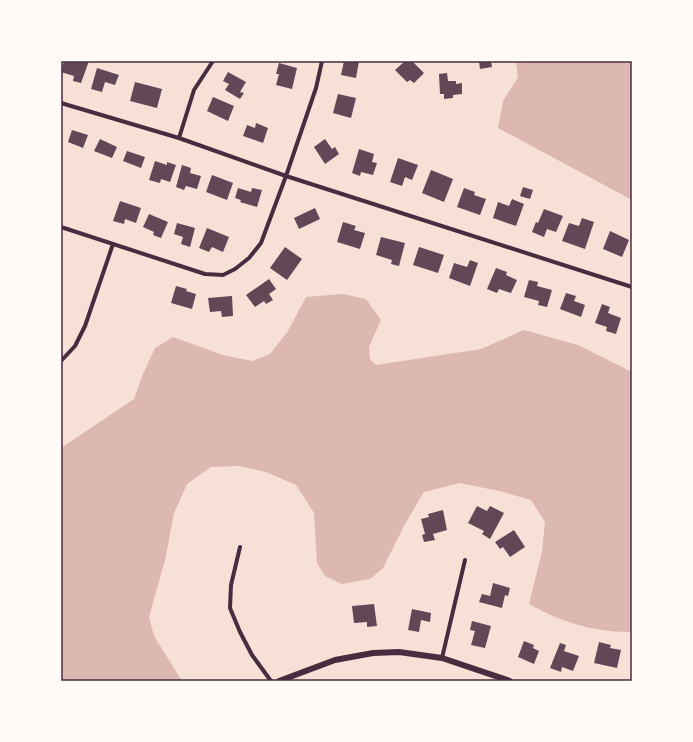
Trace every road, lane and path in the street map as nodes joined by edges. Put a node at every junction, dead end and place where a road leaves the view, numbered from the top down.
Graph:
1 (213, 61) edge
2 (322, 61) edge
3 (61, 103) edge
4 (179, 138) junction
5 (286, 176) junction
6 (61, 227) edge
7 (113, 244) junction
8 (632, 287) edge
9 (61, 361) edge
10 (240, 547) dead end
11 (465, 560) dead end
12 (442, 658) junction
13 (271, 681) edge
14 (279, 681) edge
15 (510, 681) edge

1 - 4 street
2 - 5 street
3 - 4 street
4 - 5 street
5 - 7 street
5 - 8 street
6 - 7 street
7 - 9 street
10 - 13 street
11 - 12 street
12 - 14 street
12 - 15 street

